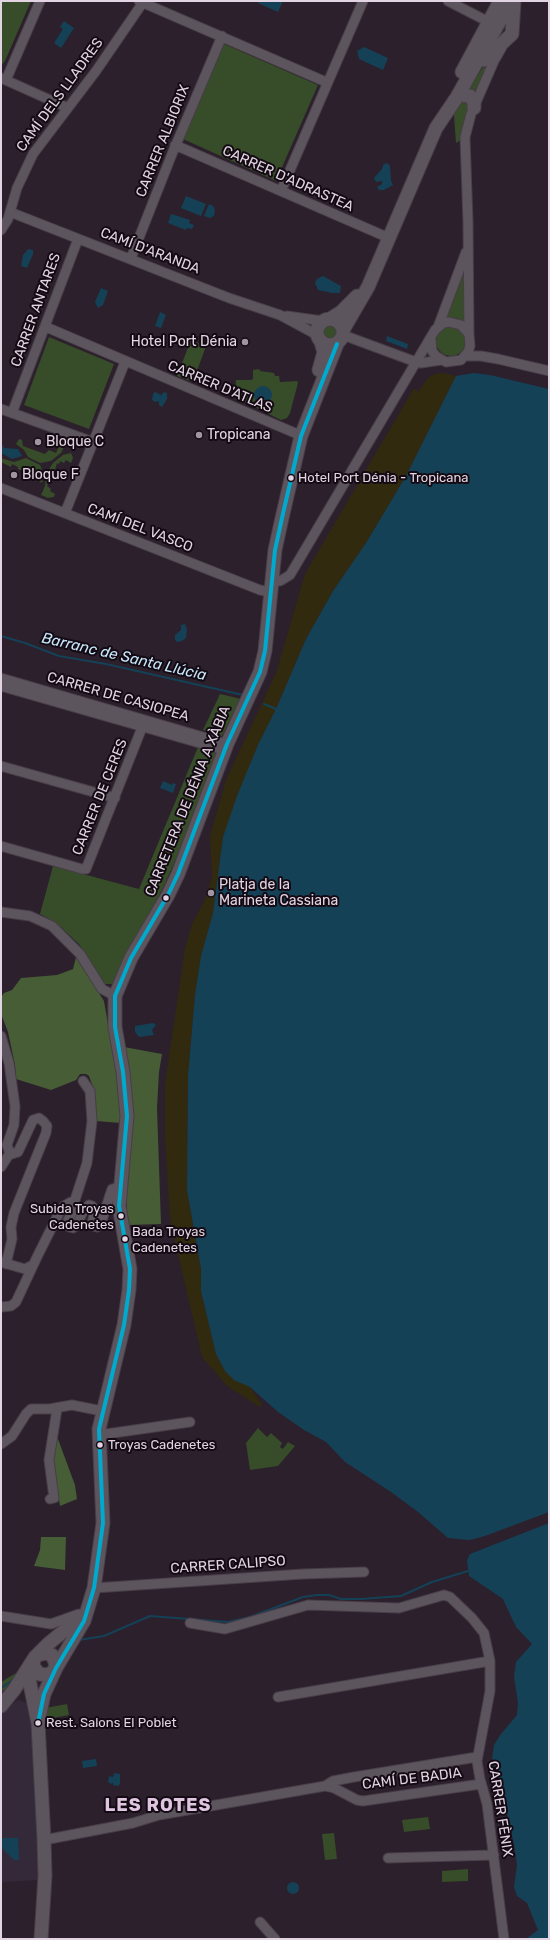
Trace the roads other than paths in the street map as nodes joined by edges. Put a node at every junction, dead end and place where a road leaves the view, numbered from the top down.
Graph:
1 (40, 1) edge
2 (142, 1) edge
3 (362, 1) edge
4 (448, 1) edge
5 (500, 1) edge
6 (511, 1) edge
7 (514, 1) edge
8 (494, 31) junction
9 (222, 36) junction
10 (506, 40) junction
11 (3, 79) edge
12 (326, 82) junction
13 (457, 97) junction
14 (68, 108) junction
15 (474, 108) junction
16 (442, 117) junction
17 (175, 145) junction
18 (281, 191) junction
19 (10, 212) junction
20 (1, 230) edge
21 (388, 238) junction
22 (78, 239) junction
23 (468, 247) junction
24 (131, 258) junction
25 (370, 278) junction
26 (280, 315) junction
27 (327, 320) junction
28 (438, 326) junction
29 (46, 327) junction
30 (469, 334) junction
31 (341, 336) junction
32 (319, 339) junction
33 (431, 339) junction
34 (470, 346) junction
35 (465, 356) junction
36 (481, 356) junction
37 (441, 360) junction
38 (125, 362) junction
39 (416, 362) junction
40 (549, 371) edge
41 (1, 409) edge
42 (12, 413) junction
43 (296, 434) junction
44 (93, 442) junction
45 (292, 476) junction
46 (1, 488) edge
47 (65, 513) junction
48 (270, 586) junction
49 (1, 678) edge
50 (1, 686) edge
51 (144, 723) junction
52 (225, 747) junction
53 (1, 766) edge
54 (115, 798) junction
55 (1, 846) edge
56 (1, 912) edge
57 (115, 996) junction
58 (1, 1036) edge
59 (83, 1081) dead end
60 (10, 1153) junction
61 (1, 1166) edge
62 (120, 1187) junction
63 (74, 1203) junction
64 (4, 1263) edge
65 (33, 1265) junction
66 (1, 1307) edge
67 (57, 1409) junction
68 (102, 1411) junction
69 (190, 1422) dead end
70 (99, 1435) junction
71 (1, 1444) edge
72 (50, 1499) dead end
73 (364, 1572) dead end
74 (94, 1588) junction
75 (89, 1605) junction
76 (1, 1616) edge
77 (190, 1623) dead end
78 (33, 1661) junction
79 (490, 1661) junction
80 (52, 1671) junction
81 (30, 1688) junction
82 (278, 1697) dead end
83 (1, 1706) edge
84 (38, 1723) junction
85 (477, 1757) junction
86 (481, 1784) junction
87 (325, 1786) junction
88 (44, 1840) junction
89 (494, 1855) junction
90 (388, 1858) dead end
91 (260, 1922) dead end
92 (41, 1939) edge
93 (275, 1939) edge
94 (504, 1939) edge

1 - 11 street
2 - 9 street
2 - 14 street, CAMÍ DELS LLADRES
3 - 12 street
4 - 8 street
5 - 8 street, CARRETERA DE DÉNIA A XÀBIA
6 - 8 street, CARRETERA DE DÉNIA A XÀBIA
7 - 8 street
8 - 10 street
8 - 10 street
8 - 10 street
8 - 13 street, CARRETERA DE DÉNIA A XÀBIA
8 - 15 street
8 - 16 street, CARRETERA DE DÉNIA A XÀBIA
9 - 12 street
9 - 17 street, CARRER ALBIORIX
11 - 14 street
12 - 18 street
13 - 15 street
13 - 16 street, CARRETERA DE DÉNIA A XÀBIA
14 - 19 street, CAMÍ DELS LLADRES
15 - 23 street
16 - 21 street, CARRETERA DE DÉNIA A XÀBIA
17 - 18 street, CARRER D'ADRASTEA
17 - 24 street, CARRER ALBIORIX
18 - 21 street, CARRER D'ADRASTEA
19 - 20 street, CAMÍ DELS LLADRES
19 - 22 street, CAMÍ D'ARANDA
21 - 25 street, CARRETERA DE DÉNIA A XÀBIA
22 - 24 street, CAMÍ D'ARANDA
22 - 29 street, CARRER ANTARES
23 - 28 street
23 - 30 street
24 - 26 street, CAMÍ D'ARANDA
25 - 27 street, CARRETERA DE DÉNIA A XÀBIA
25 - 31 street, CARRETERA DE DÉNIA A XÀBIA
26 - 27 street, CAMÍ D'ARANDA
26 - 32 street, CAMÍ D'ARANDA
27 - 31 street
27 - 32 street
28 - 30 street
28 - 33 street
29 - 38 street, CARRER D'ATLAS
29 - 42 street, CARRER ANTARES
30 - 34 street
31 - 32 street
31 - 39 street
31 - 45 street, CARRETERA DE DÉNIA A XÀBIA
32 - 43 street, CARRETERA DE DÉNIA A XÀBIA
33 - 37 street
33 - 39 street
34 - 35 street
34 - 36 street
35 - 36 street
35 - 37 street
36 - 40 street
37 - 39 street
38 - 43 street, CARRER D'ATLAS
38 - 44 street
39 - 48 street
41 - 42 street
42 - 44 street
43 - 45 street, CARRETERA DE DÉNIA A XÀBIA
44 - 47 street
45 - 48 street, CARRETERA DE DÉNIA A XÀBIA
46 - 47 street, CAMÍ DEL VASCO
47 - 48 street, CAMÍ DEL VASCO
48 - 52 street, CARRETERA DE DÉNIA A XÀBIA
49 - 51 street, CARRER DE CASIOPEA
50 - 51 street, CARRER DE CASIOPEA
51 - 52 street, CARRER DE CASIOPEA
51 - 54 street, CARRER DE CERES
52 - 57 street, CARRETERA DE DÉNIA A XÀBIA
53 - 54 street
54 - 55 street, CARRER DE CERES
56 - 57 street
57 - 62 street, CARRETERA DE DÉNIA A XÀBIA
58 - 60 street
59 - 63 street
60 - 61 street
60 - 64 street
62 - 63 street
62 - 68 street, CARRETERA DE DÉNIA A XÀBIA
63 - 65 street
64 - 65 street
65 - 66 street
67 - 68 street
67 - 71 street
67 - 72 street
68 - 70 street, CARRETERA DE DÉNIA A XÀBIA
69 - 70 street
70 - 74 street, CARRETERA DE DÉNIA A XÀBIA
73 - 74 street, CARRER CALIPSO
74 - 75 street, CARRETERA DE DÉNIA A XÀBIA
75 - 76 street
75 - 78 street, CARRETERA DE DÉNIA A XÀBIA
75 - 80 street, CARRETERA DE DÉNIA A XÀBIA
77 - 79 street, CARRER FÈNIX
78 - 80 street
78 - 80 street
78 - 81 street
78 - 83 street, CARRETERA DE DÉNIA A XÀBIA
79 - 82 street
79 - 85 street, CARRER FÈNIX
80 - 81 street, CARRETERA DE DÉNIA A XÀBIA
80 - 84 street
81 - 83 street, CARRETERA DE DÉNIA A XÀBIA
81 - 84 street
84 - 88 street
85 - 86 street, CARRER FÈNIX
85 - 87 street, CAMÍ DE BADIA
86 - 87 street, CAMÍ DE BADIA
86 - 89 street, CARRER FÈNIX
87 - 88 street, CAMÍ DE BADIA
88 - 92 street
89 - 90 street
89 - 94 street, CARRER FÈNIX
91 - 93 street

